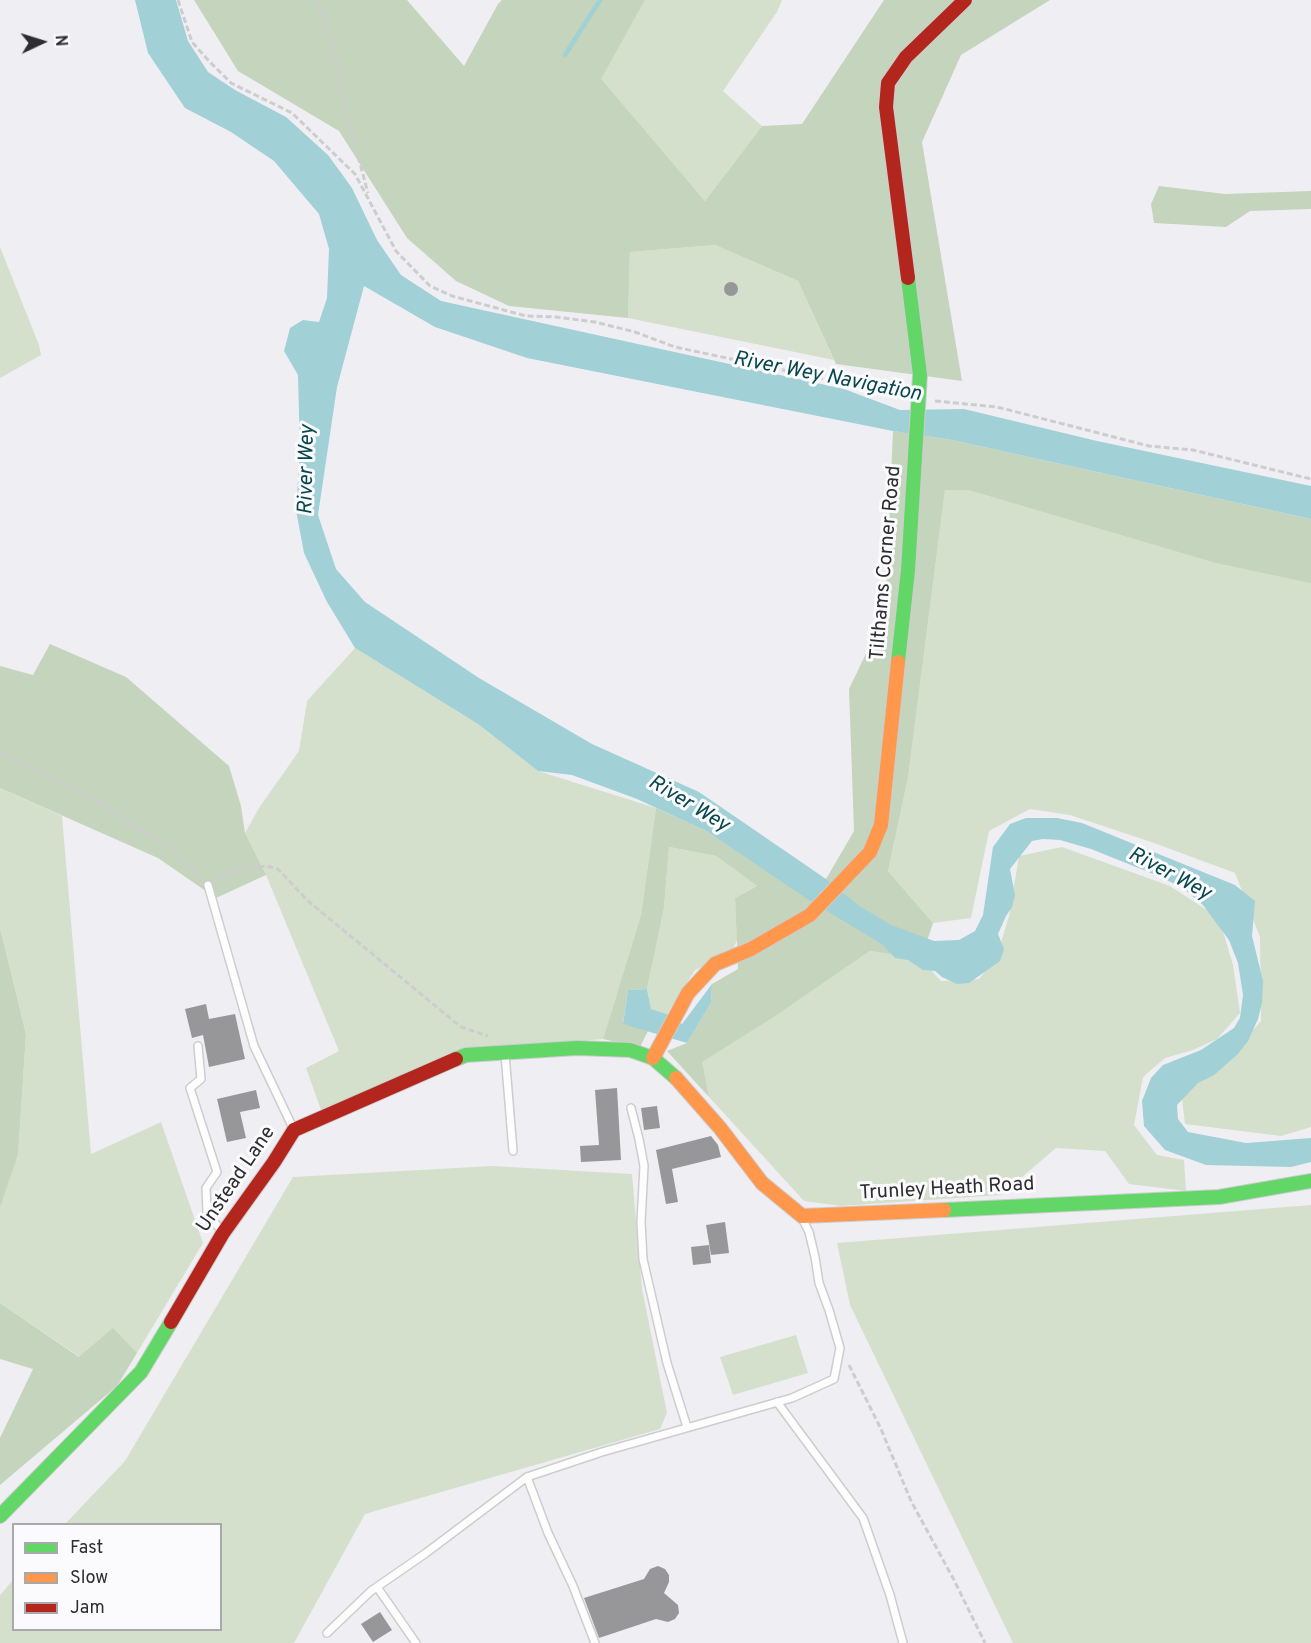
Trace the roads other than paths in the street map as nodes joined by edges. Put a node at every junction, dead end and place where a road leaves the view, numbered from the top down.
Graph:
1 (965, 0) edge
2 (208, 885) road end
3 (198, 1046) dead end
4 (505, 1053) junction
5 (653, 1058) junction
6 (631, 1108) dead end
7 (294, 1130) junction
8 (513, 1150) dead end
9 (1311, 1181) edge
10 (802, 1216) junction
11 (223, 1233) junction
12 (777, 1402) junction
13 (687, 1427) junction
14 (527, 1476) junction
15 (0, 1516) edge
16 (377, 1587) junction
17 (327, 1633) dead end
18 (416, 1643) edge
19 (595, 1643) edge
20 (903, 1643) edge

1 - 5 street, Tilthams Corner Road
2 - 7 lane
3 - 11 lane
4 - 5 street, Unstead Lane
4 - 7 street, Unstead Lane
4 - 8 lane
5 - 10 street
6 - 13 lane
7 - 11 street, Unstead Lane
9 - 10 street, Trunley Heath Road
10 - 12 lane
11 - 15 street, Unstead Lane
12 - 13 lane
12 - 20 lane
13 - 14 lane
14 - 16 lane
14 - 19 lane
16 - 17 lane
16 - 18 lane

